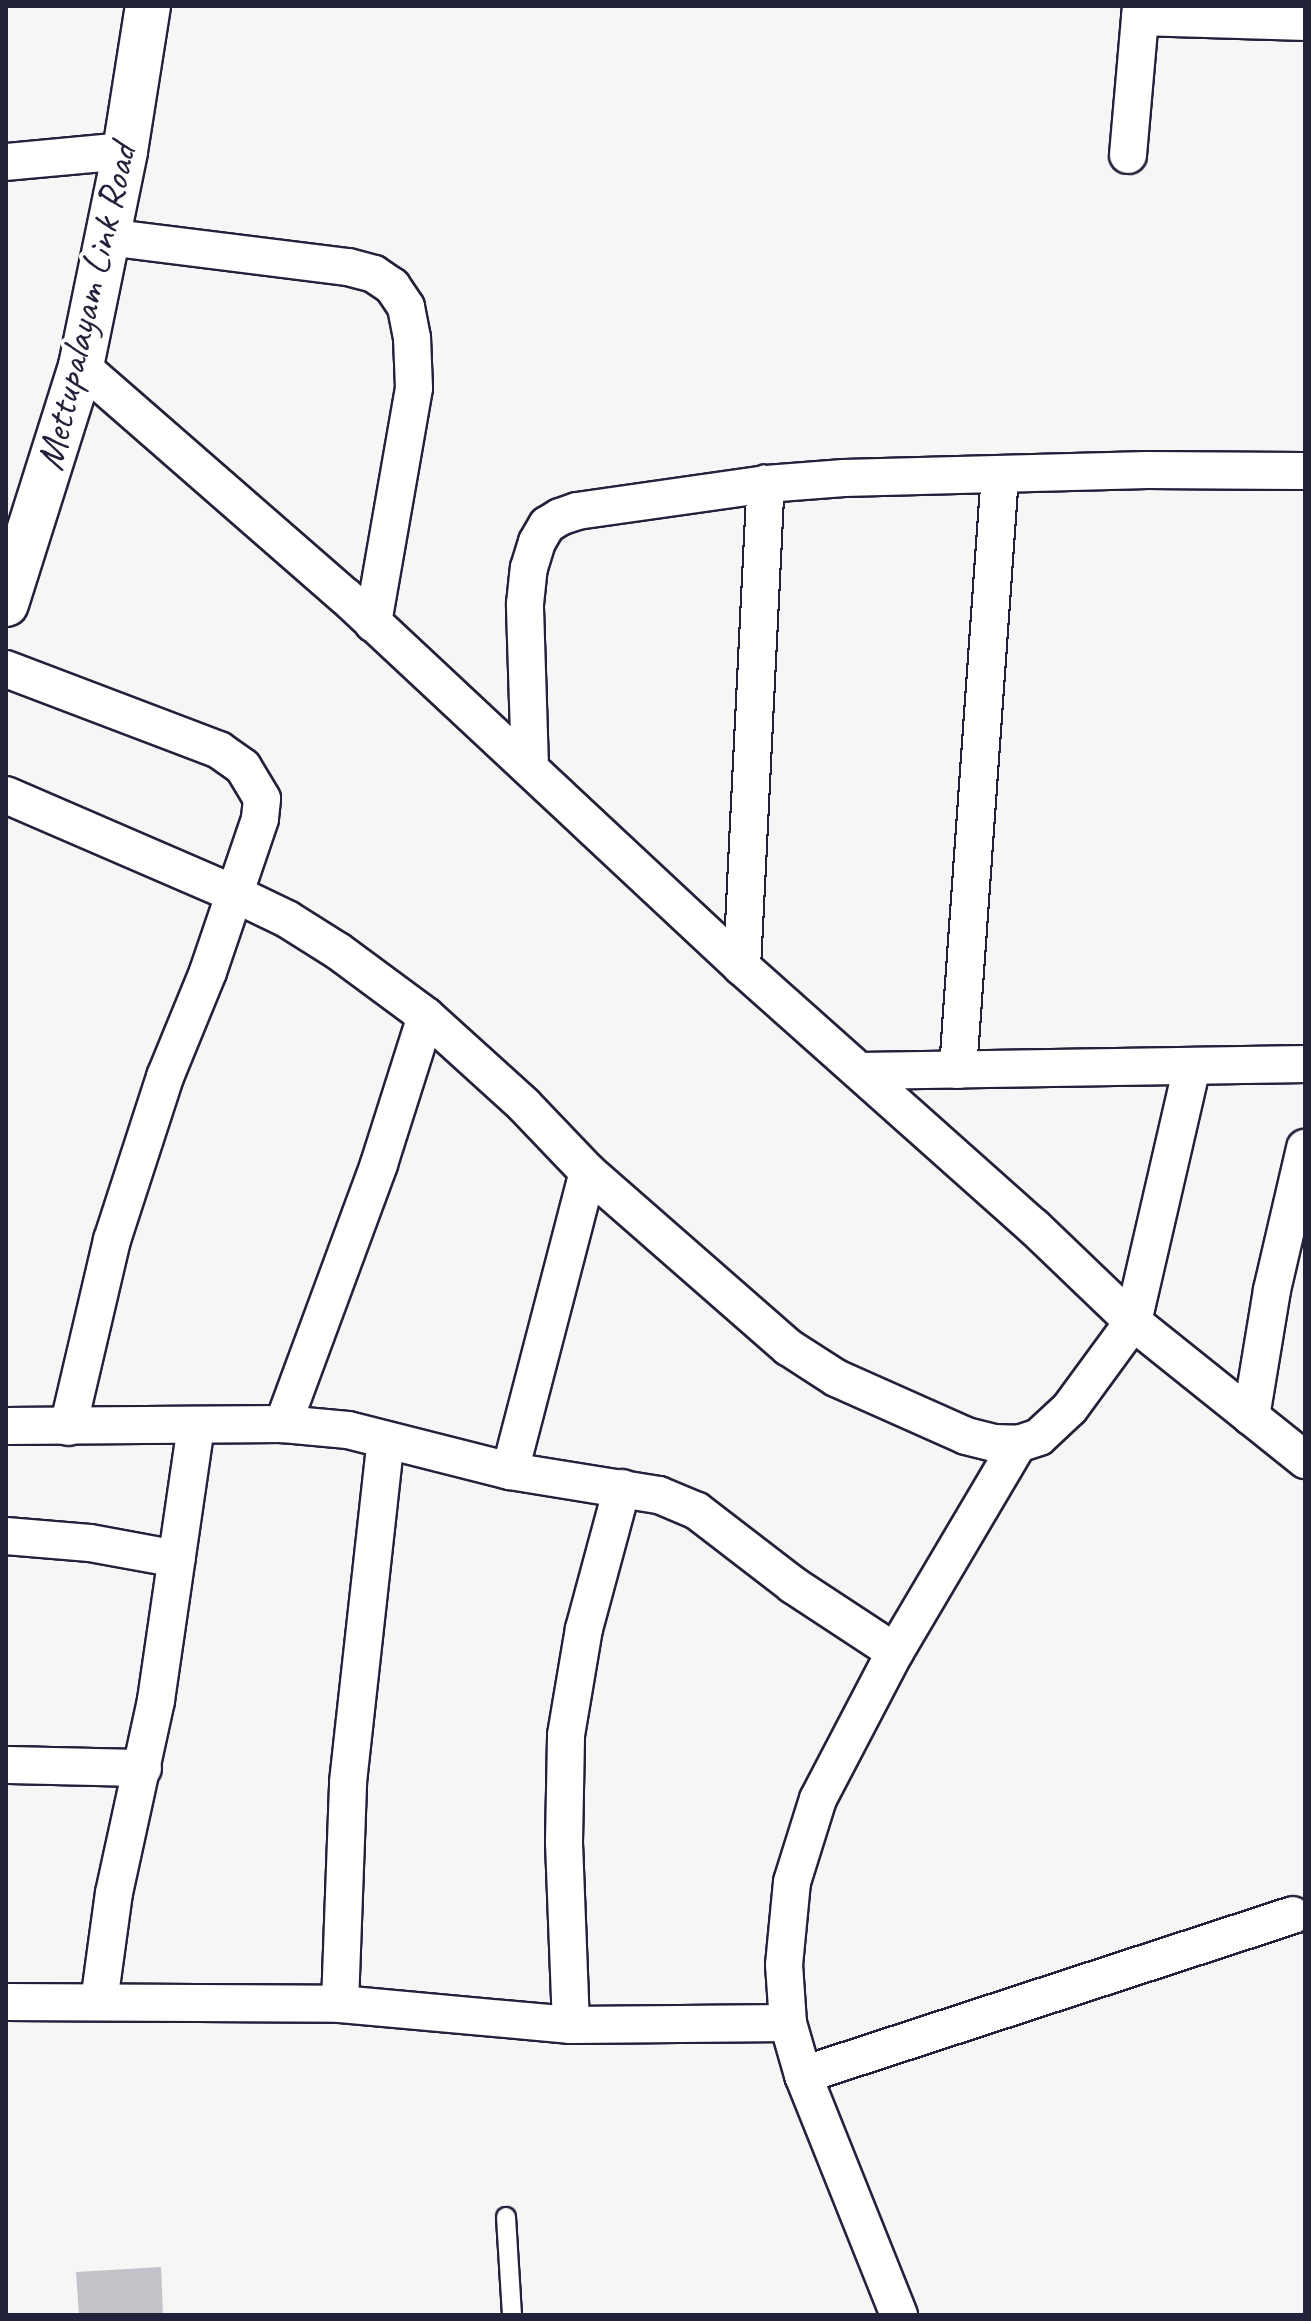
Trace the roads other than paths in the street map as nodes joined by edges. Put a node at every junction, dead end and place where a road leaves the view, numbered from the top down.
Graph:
1 (148, 6) edge
2 (1141, 11) edge
3 (1305, 22) edge
4 (125, 151) junction
5 (1128, 155) dead end
6 (6, 162) edge
7 (107, 237) junction
8 (81, 366) junction
9 (1305, 471) edge
10 (1000, 474) junction
11 (766, 484) junction
12 (6, 604) edge
13 (373, 623) junction
14 (6, 669) edge
15 (530, 767) junction
16 (6, 795) edge
17 (233, 893) junction
18 (742, 967) junction
19 (426, 1016) junction
20 (1305, 1064) edge
21 (1192, 1067) junction
22 (958, 1070) junction
23 (862, 1071) junction
24 (1305, 1148) edge
25 (588, 1172) junction
26 (1133, 1322) junction
27 (1251, 1417) junction
28 (283, 1424) junction
29 (6, 1426) edge
30 (196, 1426) junction
31 (68, 1427) junction
32 (386, 1440) junction
33 (1018, 1444) junction
34 (1305, 1460) edge
35 (510, 1471) junction
36 (622, 1488) junction
37 (6, 1536) edge
38 (177, 1559) junction
39 (895, 1652) junction
40 (6, 1765) edge
41 (143, 1768) junction
42 (1293, 1915) dead end
43 (6, 2002) edge
44 (99, 2002) junction
45 (340, 2004) junction
46 (788, 2023) junction
47 (571, 2025) junction
48 (803, 2075) junction
49 (506, 2217) dead end
50 (512, 2315) edge
51 (899, 2315) edge

1 - 4 street, Mettupalayam Link Road
2 - 3 street
2 - 5 street
4 - 6 street
4 - 7 street, Mettupalayam Link Road
7 - 8 street, Mettupalayam Link Road
7 - 13 street
8 - 12 street, Mettupalayam Link Road
8 - 13 street
9 - 10 street
10 - 11 street
10 - 22 street
11 - 15 street
11 - 18 street
13 - 15 street
14 - 17 street
15 - 18 street
16 - 17 street
17 - 19 street
17 - 31 street
18 - 23 street
19 - 25 street
19 - 28 street
20 - 21 street
21 - 22 street
21 - 26 street
22 - 23 street
23 - 26 street
24 - 27 street
25 - 33 street
25 - 35 street
26 - 27 street
26 - 33 street
27 - 34 street
28 - 30 street
28 - 32 street
29 - 31 street
30 - 31 street
30 - 38 street
32 - 35 street
32 - 45 street
33 - 39 street
35 - 36 street
36 - 39 street
36 - 47 street
37 - 38 street
38 - 41 street
39 - 46 street
40 - 41 street
41 - 44 street
42 - 48 street
43 - 44 street
44 - 45 street
45 - 47 street
46 - 47 street
46 - 48 street
48 - 51 street
49 - 50 lane

